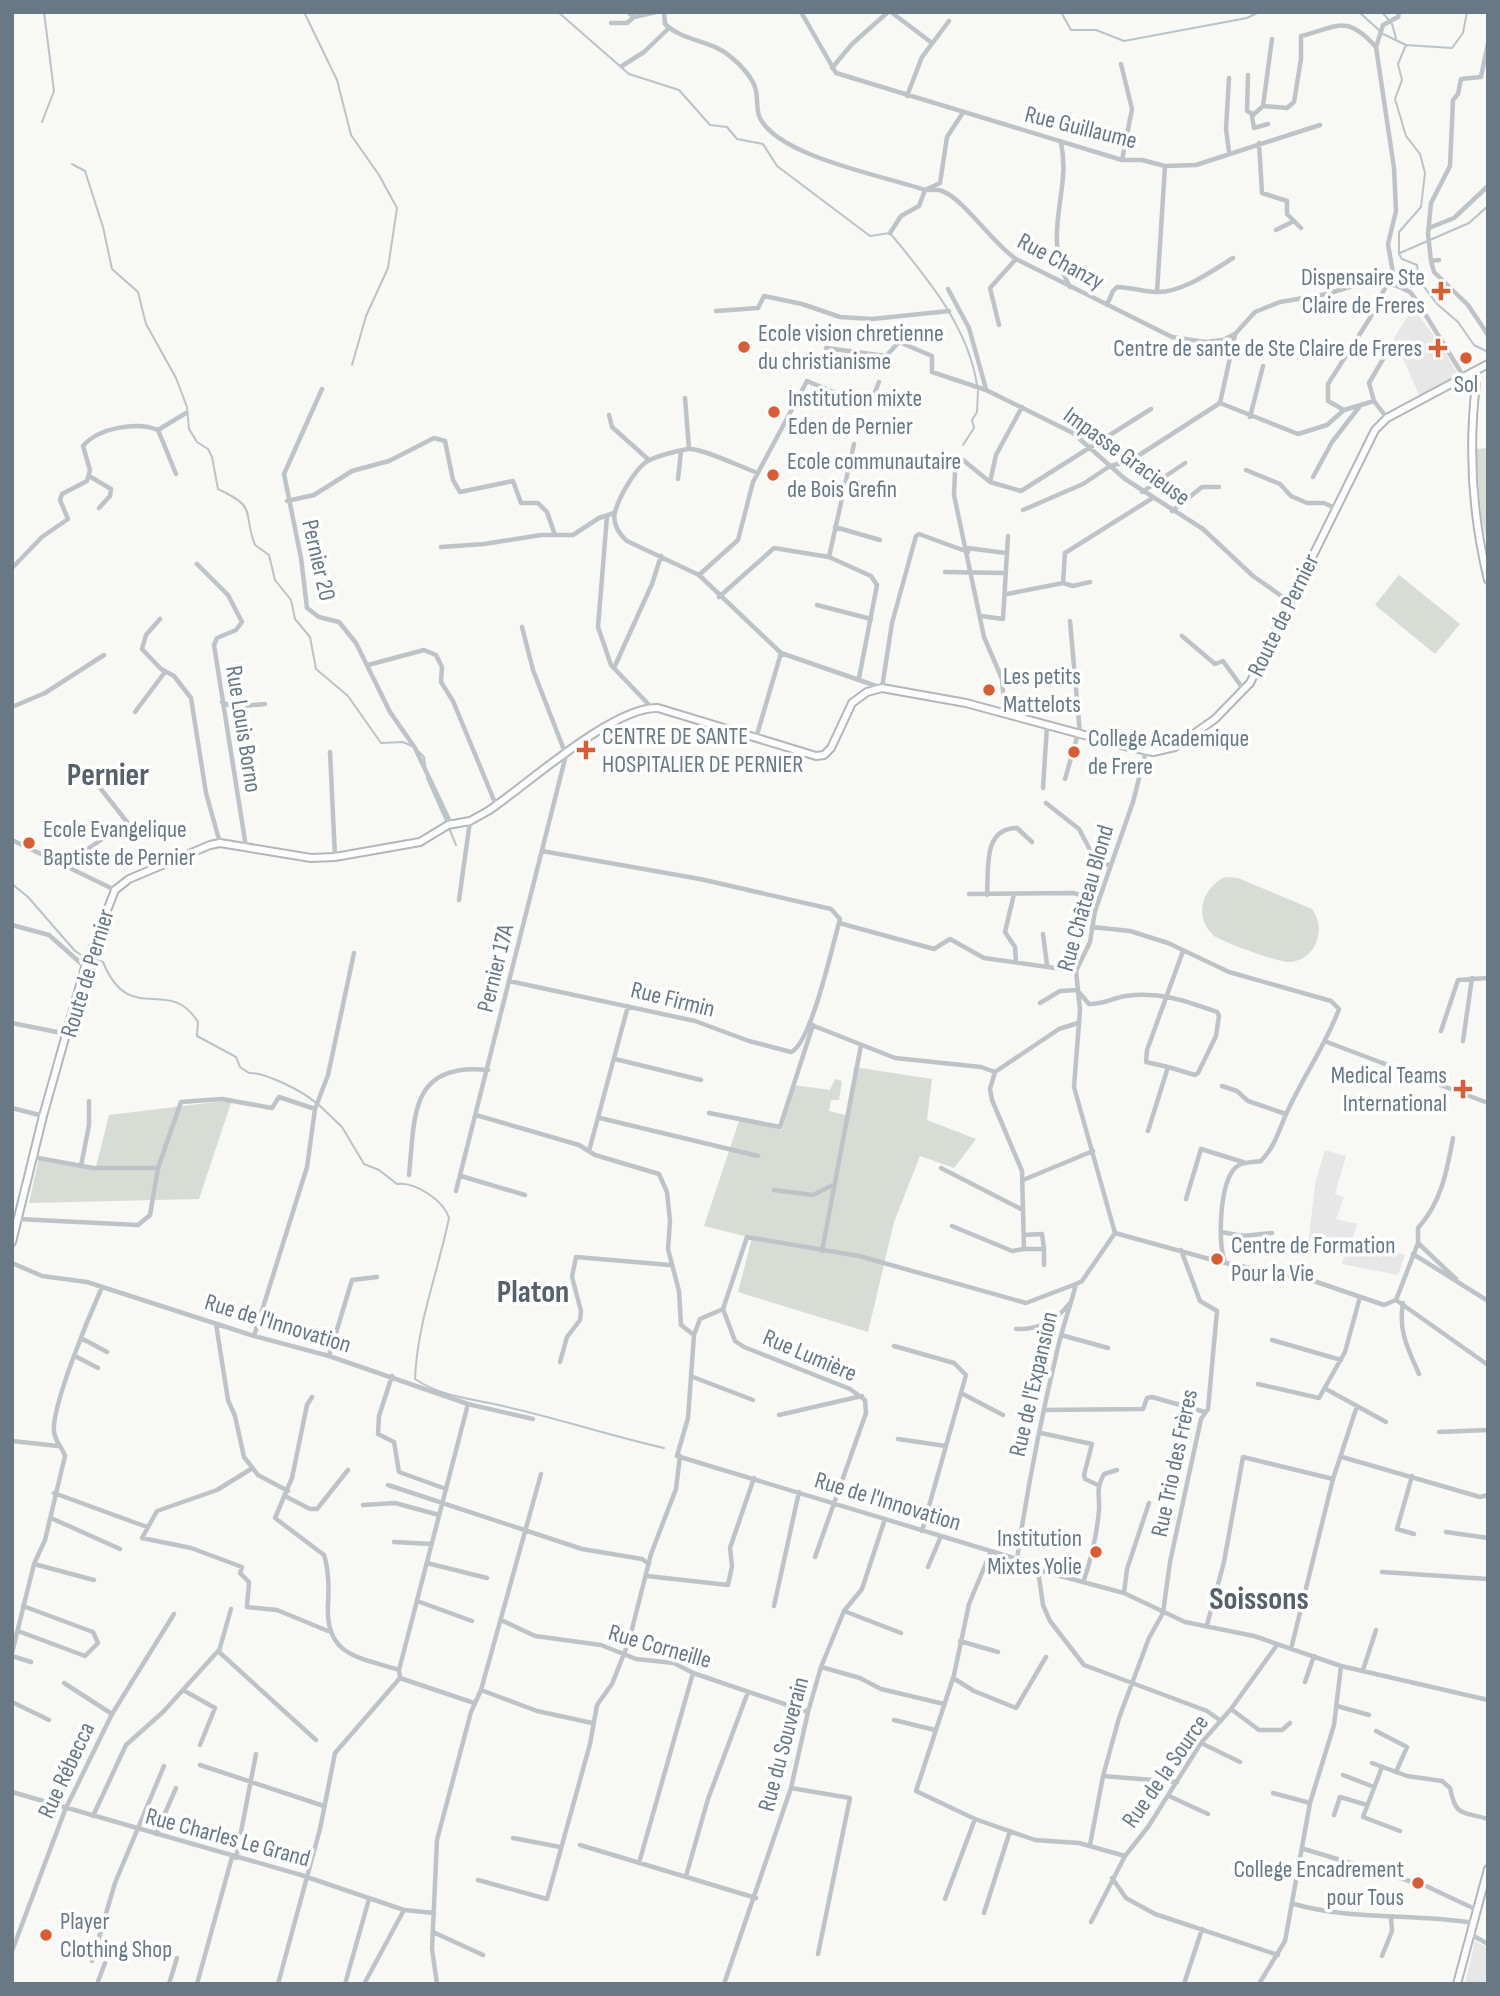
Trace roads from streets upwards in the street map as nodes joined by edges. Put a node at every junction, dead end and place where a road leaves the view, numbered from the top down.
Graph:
1 (628, 12) edge
2 (656, 12) edge
3 (664, 12) edge
4 (801, 12) edge
5 (1399, 12) edge
6 (888, 13) edge
7 (634, 17) junction
8 (949, 21) dead end
9 (611, 23) dead end
10 (669, 28) junction
11 (1272, 39) dead end
12 (932, 43) junction
13 (1488, 43) edge
14 (1376, 47) junction
15 (1121, 64) dead end
16 (622, 66) dead end
17 (834, 71) junction
18 (1248, 75) dead end
19 (1229, 78) dead end
20 (906, 96) junction
21 (1263, 106) junction
22 (962, 114) junction
23 (1253, 114) junction
24 (1268, 124) dead end
25 (1320, 125) dead end
26 (1061, 142) junction
27 (1259, 143) junction
28 (1229, 152) junction
29 (1122, 160) junction
30 (1165, 166) junction
31 (1488, 186) edge
32 (925, 190) junction
33 (1294, 221) junction
34 (1301, 228) dead end
35 (1429, 228) junction
36 (1276, 230) dead end
37 (890, 233) dead end
38 (1233, 258) dead end
39 (1016, 259) junction
40 (1439, 260) dead end
41 (1431, 261) junction
42 (1387, 284) junction
43 (1395, 285) junction
44 (1070, 287) junction
45 (948, 289) dead end
46 (1157, 292) junction
47 (1107, 305) junction
48 (716, 311) dead end
49 (949, 311) dead end
50 (999, 325) dead end
51 (1235, 334) junction
52 (1488, 335) edge
53 (826, 348) dead end
54 (1386, 354) dead end
55 (1488, 364) edge
56 (1263, 366) dead end
57 (1472, 372) junction
58 (1464, 377) junction
59 (879, 382) dead end
60 (322, 389) dead end
61 (986, 390) junction
62 (685, 398) dead end
63 (1374, 401) junction
64 (1220, 403) junction
65 (1360, 405) junction
66 (1022, 407) junction
67 (1151, 409) dead end
68 (1344, 410) junction
69 (186, 413) dead end
70 (609, 415) dead end
71 (1250, 417) junction
72 (1387, 418) junction
73 (158, 430) junction
74 (854, 444) dead end
75 (1089, 447) junction
76 (689, 449) junction
77 (681, 451) junction
78 (649, 460) junction
79 (1185, 463) dead end
80 (1110, 466) junction
81 (1246, 470) dead end
82 (758, 473) junction
83 (176, 474) dead end
84 (89, 476) junction
85 (1313, 477) dead end
86 (678, 479) dead end
87 (990, 482) junction
88 (1219, 487) dead end
89 (1142, 492) junction
90 (1151, 499) junction
91 (287, 501) junction
92 (99, 508) dead end
93 (1335, 508) junction
94 (1023, 510) dead end
95 (1172, 511) junction
96 (614, 513) junction
97 (607, 516) junction
98 (835, 527) junction
99 (555, 535) junction
100 (1008, 536) dead end
101 (880, 540) dead end
102 (441, 547) dead end
103 (967, 550) junction
104 (1006, 553) junction
105 (660, 556) junction
106 (830, 557) junction
107 (197, 564) dead end
108 (12, 568) edge
109 (945, 572) dead end
110 (1004, 573) junction
111 (972, 574) junction
112 (699, 575) junction
113 (1488, 580) edge
114 (1090, 582) dead end
115 (1063, 583) junction
116 (1007, 594) junction
117 (719, 597) junction
118 (1290, 602) junction
119 (817, 605) dead end
120 (981, 616) junction
121 (871, 618) junction
122 (160, 620) dead end
123 (1070, 621) dead end
124 (522, 627) dead end
125 (1182, 636) dead end
126 (781, 653) junction
127 (104, 655) dead end
128 (368, 665) junction
129 (614, 668) junction
130 (165, 672) junction
131 (859, 678) junction
132 (882, 688) junction
133 (1244, 691) junction
134 (221, 701) junction
135 (265, 704) dead end
136 (12, 707) edge
137 (652, 708) junction
138 (135, 712) dead end
139 (1005, 714) junction
140 (1047, 726) junction
141 (1080, 735) junction
142 (756, 738) junction
143 (1146, 750) junction
144 (330, 752) dead end
145 (566, 755) junction
146 (93, 779) dead end
147 (1065, 779) dead end
148 (1044, 788) dead end
149 (1046, 803) dead end
150 (496, 806) junction
151 (470, 821) junction
152 (451, 824) junction
153 (12, 840) edge
154 (1031, 842) dead end
155 (220, 843) junction
156 (246, 847) junction
157 (542, 851) junction
158 (335, 857) junction
159 (1110, 865) junction
160 (68, 868) junction
161 (115, 890) junction
162 (969, 894) dead end
163 (1014, 894) junction
164 (987, 895) junction
165 (1099, 899) junction
166 (458, 900) dead end
167 (839, 923) junction
168 (12, 925) edge
169 (1092, 927) junction
170 (1043, 934) dead end
171 (1183, 951) junction
172 (354, 953) dead end
173 (1016, 962) junction
174 (1047, 965) junction
175 (85, 967) junction
176 (1076, 971) junction
177 (1472, 978) junction
178 (1488, 978) edge
179 (509, 981) junction
180 (1077, 990) junction
181 (1166, 995) junction
182 (1040, 1003) dead end
183 (628, 1006) junction
184 (12, 1023) edge
185 (1078, 1023) junction
186 (811, 1025) junction
187 (1441, 1031) dead end
188 (68, 1034) junction
189 (1463, 1041) dead end
190 (1327, 1042) junction
191 (861, 1045) junction
192 (615, 1059) junction
193 (1168, 1067) junction
194 (488, 1070) junction
195 (995, 1072) junction
196 (701, 1080) dead end
197 (1222, 1086) dead end
198 (89, 1101) dead end
199 (1488, 1104) edge
200 (12, 1108) edge
201 (315, 1109) junction
202 (709, 1113) dead end
203 (1286, 1114) junction
204 (476, 1115) junction
205 (43, 1116) junction
206 (600, 1118) junction
207 (1148, 1131) dead end
208 (1453, 1138) dead end
209 (589, 1151) junction
210 (1093, 1152) junction
211 (758, 1156) dead end
212 (33, 1157) junction
213 (1244, 1163) junction
214 (81, 1167) junction
215 (158, 1168) junction
216 (941, 1168) dead end
217 (409, 1175) dead end
218 (461, 1176) junction
219 (1023, 1181) junction
220 (834, 1184) junction
221 (456, 1191) dead end
222 (774, 1191) dead end
223 (525, 1195) dead end
224 (1186, 1199) dead end
225 (12, 1209) edge
226 (20, 1210) junction
227 (1023, 1210) junction
228 (18, 1219) junction
229 (952, 1226) dead end
230 (1221, 1232) junction
231 (1115, 1233) junction
232 (1272, 1233) dead end
233 (1024, 1235) junction
234 (12, 1241) edge
235 (1418, 1243) junction
236 (1044, 1248) junction
237 (1024, 1249) junction
238 (1181, 1250) junction
239 (822, 1251) junction
240 (1413, 1254) junction
241 (12, 1263) edge
242 (1225, 1264) junction
243 (670, 1265) junction
244 (1044, 1265) dead end
245 (377, 1278) dead end
246 (1076, 1284) junction
247 (1462, 1284) junction
248 (102, 1287) junction
249 (1360, 1297) junction
250 (1396, 1300) junction
251 (1488, 1301) edge
252 (1403, 1303) junction
253 (1069, 1304) junction
254 (723, 1309) junction
255 (216, 1324) junction
256 (1016, 1329) dead end
257 (694, 1335) junction
258 (1061, 1335) junction
259 (254, 1336) junction
260 (81, 1338) junction
261 (1272, 1340) dead end
262 (894, 1346) dead end
263 (1108, 1348) dead end
264 (107, 1352) dead end
265 (75, 1356) junction
266 (329, 1356) junction
267 (1341, 1360) junction
268 (560, 1362) dead end
269 (1488, 1365) edge
270 (98, 1368) dead end
271 (1419, 1374) dead end
272 (392, 1376) junction
273 (693, 1377) junction
274 (1258, 1384) dead end
275 (1326, 1389) junction
276 (961, 1393) junction
277 (862, 1396) junction
278 (312, 1397) dead end
279 (753, 1399) dead end
280 (468, 1404) junction
281 (1357, 1406) junction
282 (1044, 1410) junction
283 (1205, 1412) junction
284 (779, 1415) dead end
285 (1003, 1415) dead end
286 (533, 1419) dead end
287 (1386, 1422) dead end
288 (1488, 1430) edge
289 (1439, 1432) dead end
290 (1041, 1433) junction
291 (898, 1439) dead end
292 (12, 1441) edge
293 (58, 1446) junction
294 (946, 1446) junction
295 (679, 1456) junction
296 (1342, 1457) junction
297 (251, 1469) junction
298 (348, 1470) dead end
299 (1117, 1470) dead end
300 (541, 1474) dead end
301 (1412, 1476) junction
302 (754, 1478) junction
303 (1333, 1479) junction
304 (388, 1485) dead end
305 (1098, 1485) junction
306 (446, 1489) junction
307 (799, 1492) junction
308 (54, 1493) junction
309 (286, 1493) junction
310 (1488, 1495) edge
311 (442, 1502) junction
312 (834, 1503) junction
313 (1149, 1503) dead end
314 (363, 1505) dead end
315 (439, 1515) junction
316 (51, 1518) junction
317 (885, 1519) junction
318 (147, 1527) junction
319 (525, 1531) junction
320 (922, 1531) junction
321 (1446, 1532) dead end
322 (1413, 1534) dead end
323 (941, 1536) junction
324 (1488, 1538) edge
325 (394, 1542) dead end
326 (432, 1544) junction
327 (120, 1549) dead end
328 (991, 1551) junction
329 (815, 1557) dead end
330 (1017, 1559) junction
331 (427, 1563) junction
332 (34, 1564) junction
333 (649, 1564) junction
334 (928, 1567) dead end
335 (1038, 1570) junction
336 (1382, 1573) dead end
337 (647, 1576) junction
338 (487, 1578) dead end
339 (1488, 1579) edge
340 (94, 1580) dead end
341 (1084, 1580) junction
342 (1124, 1593) junction
343 (417, 1601) junction
344 (23, 1606) junction
345 (774, 1606) dead end
346 (232, 1609) dead end
347 (844, 1611) junction
348 (1163, 1613) junction
349 (174, 1614) dead end
350 (501, 1620) junction
351 (472, 1621) dead end
352 (1207, 1625) junction
353 (1376, 1630) dead end
354 (18, 1631) junction
355 (328, 1631) junction
356 (901, 1633) dead end
357 (960, 1641) junction
358 (1277, 1646) junction
359 (1291, 1649) junction
360 (217, 1652) junction
361 (998, 1652) dead end
362 (12, 1654) edge
363 (624, 1655) junction
364 (1314, 1656) junction
365 (1046, 1657) dead end
366 (31, 1662) dead end
367 (1341, 1666) junction
368 (821, 1667) junction
369 (399, 1670) junction
370 (1363, 1670) junction
371 (693, 1673) junction
372 (400, 1678) junction
373 (953, 1678) junction
374 (1305, 1682) dead end
375 (64, 1683) dead end
376 (1131, 1683) junction
377 (183, 1690) junction
378 (481, 1690) junction
379 (748, 1692) junction
380 (1488, 1700) edge
381 (12, 1702) edge
382 (474, 1703) junction
383 (944, 1704) junction
384 (1337, 1706) junction
385 (1231, 1709) junction
386 (808, 1712) junction
387 (112, 1714) junction
388 (1369, 1715) dead end
389 (49, 1720) dead end
390 (894, 1720) dead end
391 (1221, 1721) junction
392 (592, 1723) junction
393 (1290, 1723) dead end
394 (935, 1730) junction
395 (1376, 1731) dead end
396 (316, 1740) dead end
397 (1201, 1743) junction
398 (200, 1745) dead end
399 (256, 1754) dead end
400 (1240, 1762) dead end
401 (1372, 1763) dead end
402 (200, 1765) dead end
403 (164, 1766) dead end
404 (1382, 1766) junction
405 (1396, 1772) junction
406 (1343, 1775) dead end
407 (1103, 1776) junction
408 (250, 1782) junction
409 (1177, 1782) junction
410 (1374, 1787) junction
411 (176, 1788) dead end
412 (791, 1788) junction
413 (12, 1793) edge
414 (1273, 1793) dead end
415 (1169, 1796) junction
416 (1311, 1803) junction
417 (1367, 1805) junction
418 (324, 1806) junction
419 (65, 1810) junction
420 (1208, 1814) dead end
421 (1334, 1815) dead end
422 (93, 1816) junction
423 (975, 1819) junction
424 (1488, 1819) edge
425 (137, 1830) junction
426 (1010, 1831) junction
427 (1399, 1831) dead end
428 (156, 1834) junction
429 (513, 1838) dead end
430 (580, 1845) dead end
431 (1090, 1845) junction
432 (559, 1847) junction
433 (1304, 1849) junction
434 (1125, 1856) junction
435 (234, 1857) junction
436 (639, 1863) junction
437 (1488, 1868) edge
438 (687, 1876) junction
439 (308, 1877) junction
440 (1112, 1878) junction
441 (478, 1880) dead end
442 (756, 1898) junction
443 (369, 1899) junction
444 (945, 1899) dead end
445 (1294, 1904) junction
446 (404, 1910) junction
447 (1477, 1910) junction
448 (435, 1913) junction
449 (984, 1913) dead end
450 (1391, 1917) junction
451 (1091, 1922) dead end
452 (1474, 1923) junction
453 (1202, 1929) junction
454 (433, 1932) junction
455 (1472, 1935) junction
456 (15, 1938) edge
457 (1488, 1944) edge
458 (12, 1951) edge
459 (818, 1954) dead end
460 (484, 1955) dead end
461 (1278, 1955) junction
462 (1382, 1956) dead end
463 (177, 1958) dead end
464 (92, 1961) dead end
465 (105, 1963) dead end
466 (97, 1984) edge
467 (169, 1984) edge
468 (197, 1984) edge
469 (278, 1984) edge
470 (345, 1984) edge
471 (364, 1984) edge
472 (437, 1984) edge
473 (724, 1984) edge
474 (1184, 1984) edge
475 (1259, 1984) edge
476 (1457, 1984) edge

1 - 7 street
2 - 7 street
3 - 10 street
4 - 17 street
5 - 14 street
6 - 12 street
6 - 17 street
7 - 9 street
8 - 12 street
10 - 16 street
10 - 32 street, Rue Chanzy
11 - 21 street
12 - 20 street
13 - 35 street
14 - 21 street
14 - 43 street
15 - 29 street
17 - 20 street, Rue Guillaume
18 - 23 street
19 - 28 street
20 - 22 street, Rue Guillaume
21 - 23 street
22 - 26 street, Rue Guillaume
22 - 32 street
23 - 24 street
25 - 27 street, Rue Guillaume
26 - 29 street, Rue Guillaume
26 - 44 street
27 - 28 street, Rue Guillaume
27 - 33 street
28 - 30 street, Rue Guillaume
29 - 30 street, Rue Guillaume
30 - 46 street
31 - 35 street
32 - 37 street
32 - 39 street, Rue Chanzy
33 - 34 street
33 - 36 street
35 - 41 street
38 - 46 street
39 - 44 street, Rue Chanzy
39 - 50 street
40 - 41 street
41 - 52 street
42 - 43 street
42 - 51 street
42 - 68 street
43 - 58 street
44 - 47 street, Rue Chanzy
45 - 61 street
46 - 47 street
47 - 51 street, Rue Chanzy
48 - 49 street
51 - 64 street
53 - 61 street, Impasse Gracieuse
54 - 63 street
55 - 57 street, Route de Pernier
56 - 71 street
57 - 58 street, Route de Pernier
57 - 113 street
58 - 72 street, Route de Pernier
59 - 82 street
60 - 91 street, Pernier 20
61 - 66 street, Impasse Gracieuse
62 - 76 street
63 - 65 street
63 - 72 street
64 - 71 street
64 - 80 street
65 - 68 street
65 - 85 street
66 - 75 street, Impasse Gracieuse
66 - 87 street
67 - 75 street
68 - 71 street
69 - 73 street
70 - 78 street
72 - 93 street, Route de Pernier
73 - 83 street
73 - 84 street
74 - 98 street
75 - 80 street, Impasse Gracieuse
75 - 87 street
76 - 77 street
76 - 82 street
77 - 78 street
77 - 86 street
78 - 96 street
79 - 89 street
80 - 89 street, Impasse Gracieuse
80 - 94 street
81 - 93 street
82 - 112 street
84 - 92 street
84 - 108 street
87 - 103 street
88 - 95 street
89 - 90 street, Impasse Gracieuse
90 - 95 street, Impasse Gracieuse
90 - 115 street
91 - 99 street
91 - 128 street, Pernier 20
93 - 118 street, Route de Pernier
95 - 118 street, Impasse Gracieuse
96 - 97 street
96 - 105 street
97 - 99 street
97 - 129 street
98 - 101 street
98 - 106 street
99 - 102 street
100 - 104 street
103 - 104 street
103 - 111 street
103 - 132 street
104 - 110 street
105 - 112 street
105 - 129 street
106 - 117 street
106 - 121 street
107 - 134 street, Rue Louis Borno
109 - 111 street
110 - 111 street
110 - 116 street
111 - 120 street
112 - 117 street
114 - 115 street
115 - 116 street
116 - 120 street
117 - 126 street
118 - 133 street, Route de Pernier
119 - 121 street
120 - 139 street
121 - 131 street
122 - 130 street
123 - 141 street
124 - 145 street
125 - 133 street
126 - 131 street
126 - 142 street
127 - 136 street
128 - 150 street
128 - 152 street, Pernier 20
129 - 137 street
130 - 138 street
130 - 155 street
131 - 132 street
132 - 139 street, Route de Pernier
132 - 142 street
133 - 143 street, Route de Pernier
134 - 135 street
134 - 156 street, Rue Louis Borno
137 - 142 street
137 - 145 street, Route de Pernier
139 - 140 street, Route de Pernier
140 - 141 street, Route de Pernier
140 - 148 street
141 - 143 street, Route de Pernier
141 - 147 street
143 - 159 street, Rue Château Blond
144 - 158 street
145 - 150 street, Route de Pernier
145 - 157 street, Pernier 17A
146 - 160 street
149 - 159 street
150 - 151 street, Route de Pernier
151 - 152 street, Route de Pernier
151 - 166 street
152 - 158 street, Route de Pernier
153 - 160 street
154 - 164 street
155 - 156 street, Route de Pernier
155 - 161 street, Route de Pernier
156 - 158 street, Route de Pernier
157 - 167 street
157 - 179 street, Pernier 17A
159 - 165 street, Rue Château Blond
160 - 161 street
161 - 175 street, Route de Pernier
162 - 164 street
163 - 164 street
163 - 165 street
163 - 173 street
165 - 169 street, Rue Château Blond
167 - 173 street
167 - 186 street
168 - 175 street
169 - 171 street
169 - 176 street, Rue Château Blond
170 - 174 street
171 - 181 street
171 - 190 street
172 - 201 street
173 - 174 street
174 - 176 street
175 - 188 street, Route de Pernier
176 - 180 street, Rue Château Blond
177 - 178 street
177 - 187 street
177 - 189 street
179 - 183 street, Rue Firmin
179 - 194 street, Pernier 17A
180 - 181 street
180 - 182 street
180 - 185 street, Rue Château Blond
181 - 193 street
181 - 193 street
183 - 186 street, Rue Firmin
183 - 192 street
184 - 188 street
185 - 195 street
185 - 210 street, Rue Château Blond
186 - 191 street
186 - 202 street
188 - 205 street, Route de Pernier
190 - 199 street
190 - 203 street
191 - 195 street
191 - 220 street
192 - 196 street
192 - 206 street
193 - 207 street
194 - 204 street, Pernier 17A
194 - 217 street
195 - 219 street
197 - 203 street
198 - 214 street
200 - 205 street
201 - 215 street
201 - 259 street
203 - 213 street
204 - 209 street
204 - 218 street, Pernier 17A
205 - 212 street, Route de Pernier
206 - 209 street
206 - 211 street
208 - 235 street
209 - 243 street
210 - 219 street
210 - 231 street, Rue Château Blond
212 - 214 street
212 - 226 street, Route de Pernier
213 - 224 street
213 - 230 street
214 - 215 street
215 - 228 street
216 - 227 street
218 - 221 street, Pernier 17A
218 - 223 street
219 - 227 street
220 - 222 street
220 - 239 street
225 - 226 street
226 - 228 street, Route de Pernier
227 - 233 street
228 - 234 street, Route de Pernier
229 - 237 street
230 - 232 street
230 - 242 street
231 - 238 street
231 - 246 street, Rue de l'Expansion
233 - 236 street
233 - 237 street
235 - 240 street
235 - 247 street
236 - 237 street
236 - 244 street
238 - 242 street
238 - 283 street, Rue Trio des Frères
239 - 246 street
239 - 254 street
240 - 247 street
240 - 250 street
241 - 248 street, Rue de l'Innovation
242 - 249 street
243 - 257 street
243 - 268 street
245 - 266 street
246 - 253 street, Rue de l'Expansion
247 - 251 street
248 - 255 street, Rue de l'Innovation
248 - 260 street
249 - 250 street
249 - 267 street
250 - 252 street
252 - 269 street
252 - 271 street
253 - 256 street
253 - 258 street, Rue de l'Expansion
254 - 257 street
254 - 277 street, Rue Lumière
255 - 259 street, Rue de l'Innovation
255 - 297 street
257 - 273 street
258 - 263 street
258 - 282 street, Rue de l'Expansion
259 - 266 street, Rue de l'Innovation
260 - 264 street
260 - 265 street
261 - 267 street
262 - 276 street
265 - 270 street
265 - 293 street
266 - 272 street, Rue de l'Innovation
267 - 275 street
272 - 280 street, Rue de l'Innovation
272 - 306 street
273 - 279 street
273 - 295 street
274 - 275 street
275 - 281 street
276 - 285 street
276 - 294 street
277 - 284 street
277 - 312 street, Rue Lumière
278 - 309 street
280 - 286 street, Rue de l'Innovation
280 - 306 street
281 - 287 street
281 - 296 street
282 - 283 street
282 - 290 street, Rue de l'Expansion
283 - 348 street, Rue Trio des Frères
288 - 289 street
290 - 305 street
290 - 330 street, Rue de l'Expansion
291 - 294 street
292 - 293 street
293 - 308 street
294 - 320 street
295 - 302 street, Rue de l'Innovation
295 - 333 street
296 - 301 street
296 - 303 street
297 - 309 street
297 - 318 street
298 - 309 street
299 - 305 street
300 - 319 street
301 - 310 street
301 - 322 street
302 - 307 street, Rue de l'Innovation
302 - 337 street
303 - 352 street
303 - 359 street
304 - 311 street
305 - 341 street
306 - 311 street
307 - 312 street, Rue de l'Innovation
307 - 345 street
308 - 316 street
308 - 318 street
309 - 355 street
311 - 315 street
311 - 319 street
312 - 317 street, Rue de l'Innovation
312 - 329 street, Rue Lumière
313 - 342 street
314 - 315 street
315 - 326 street
316 - 327 street
316 - 332 street
317 - 320 street, Rue de l'Innovation
317 - 347 street, Rue du Souverain
318 - 355 street
319 - 333 street
319 - 350 street
320 - 323 street, Rue de l'Innovation
321 - 324 street
323 - 328 street, Rue de l'Innovation
323 - 334 street
325 - 326 street
326 - 331 street
328 - 330 street, Rue de l'Innovation
328 - 357 street
330 - 335 street, Rue de l'Innovation
331 - 338 street
331 - 343 street
332 - 340 street
332 - 344 street
333 - 337 street
335 - 341 street, Rue de l'Innovation
335 - 376 street
336 - 339 street
337 - 363 street
341 - 342 street, Rue de l'Innovation
342 - 348 street, Rue de l'Innovation
343 - 351 street
343 - 369 street
344 - 354 street
344 - 354 street
346 - 360 street
347 - 356 street
347 - 368 street, Rue du Souverain
348 - 352 street, Rue de l'Innovation
348 - 376 street, Rue Trio des Frères
349 - 387 street, Rue Rébecca
350 - 363 street, Rue Corneille
350 - 378 street
352 - 358 street, Rue de l'Innovation
353 - 370 street
354 - 362 street
355 - 369 street
357 - 361 street
357 - 373 street
358 - 359 street, Rue de l'Innovation
358 - 385 street, Rue de la Source
359 - 364 street, Rue de l'Innovation
360 - 377 street
360 - 396 street
362 - 366 street
363 - 371 street, Rue Corneille
363 - 392 street
364 - 367 street, Rue de l'Innovation
364 - 374 street
365 - 373 street
367 - 370 street, Rue de l'Innovation
367 - 384 street
368 - 383 street
368 - 386 street, Rue du Souverain
369 - 372 street
370 - 380 street, Rue de l'Innovation
371 - 379 street, Rue Corneille
371 - 436 street
372 - 382 street
372 - 418 street
373 - 383 street
375 - 387 street
376 - 391 street
376 - 407 street, Rue Trio des Frères
377 - 398 street
377 - 422 street
378 - 382 street
378 - 392 street
379 - 386 street, Rue Corneille
379 - 438 street
381 - 389 street
382 - 448 street
383 - 394 street
384 - 388 street
384 - 416 street
385 - 391 street, Rue de la Source
385 - 393 street
386 - 412 street, Rue du Souverain
387 - 419 street, Rue Rébecca
390 - 394 street
391 - 397 street, Rue de la Source
392 - 432 street
394 - 423 street
395 - 405 street
397 - 400 street
397 - 409 street, Rue de la Source
399 - 408 street
401 - 404 street
402 - 408 street
403 - 425 street
404 - 405 street
404 - 410 street
405 - 424 street
406 - 410 street
407 - 409 street
407 - 431 street, Rue Trio des Frères
408 - 418 street
408 - 435 street
409 - 415 street, Rue de la Source
410 - 417 street
411 - 428 street
412 - 442 street, Rue du Souverain
412 - 459 street
413 - 419 street, Rue Charles Le Grand
414 - 416 street
415 - 420 street
415 - 434 street, Rue de la Source
416 - 433 street
417 - 421 street
417 - 427 street
418 - 439 street
419 - 422 street, Rue Charles Le Grand
419 - 456 street, Rue Rébecca
422 - 425 street, Rue Charles Le Grand
423 - 426 street
423 - 444 street
425 - 428 street, Rue Charles Le Grand
425 - 464 street
426 - 431 street
426 - 449 street
428 - 435 street, Rue Charles Le Grand
429 - 432 street
430 - 436 street
431 - 434 street
432 - 441 street
433 - 445 street
433 - 447 street
434 - 440 street, Rue de la Source
435 - 439 street, Rue Charles Le Grand
435 - 468 street
436 - 438 street
437 - 447 street
438 - 442 street
439 - 443 street, Rue Charles Le Grand
439 - 469 street
440 - 451 street, Rue de la Source
440 - 453 street
442 - 473 street, Rue du Souverain
443 - 446 street, Rue Charles Le Grand
443 - 470 street
445 - 450 street
445 - 461 street
446 - 448 street, Rue Charles Le Grand
446 - 471 street
447 - 452 street
448 - 454 street
450 - 452 street
450 - 462 street
452 - 455 street
453 - 461 street
453 - 474 street
454 - 460 street
454 - 472 street
455 - 457 street
455 - 476 street
456 - 458 street, Rue Rébecca
461 - 475 street
463 - 467 street
465 - 466 street

